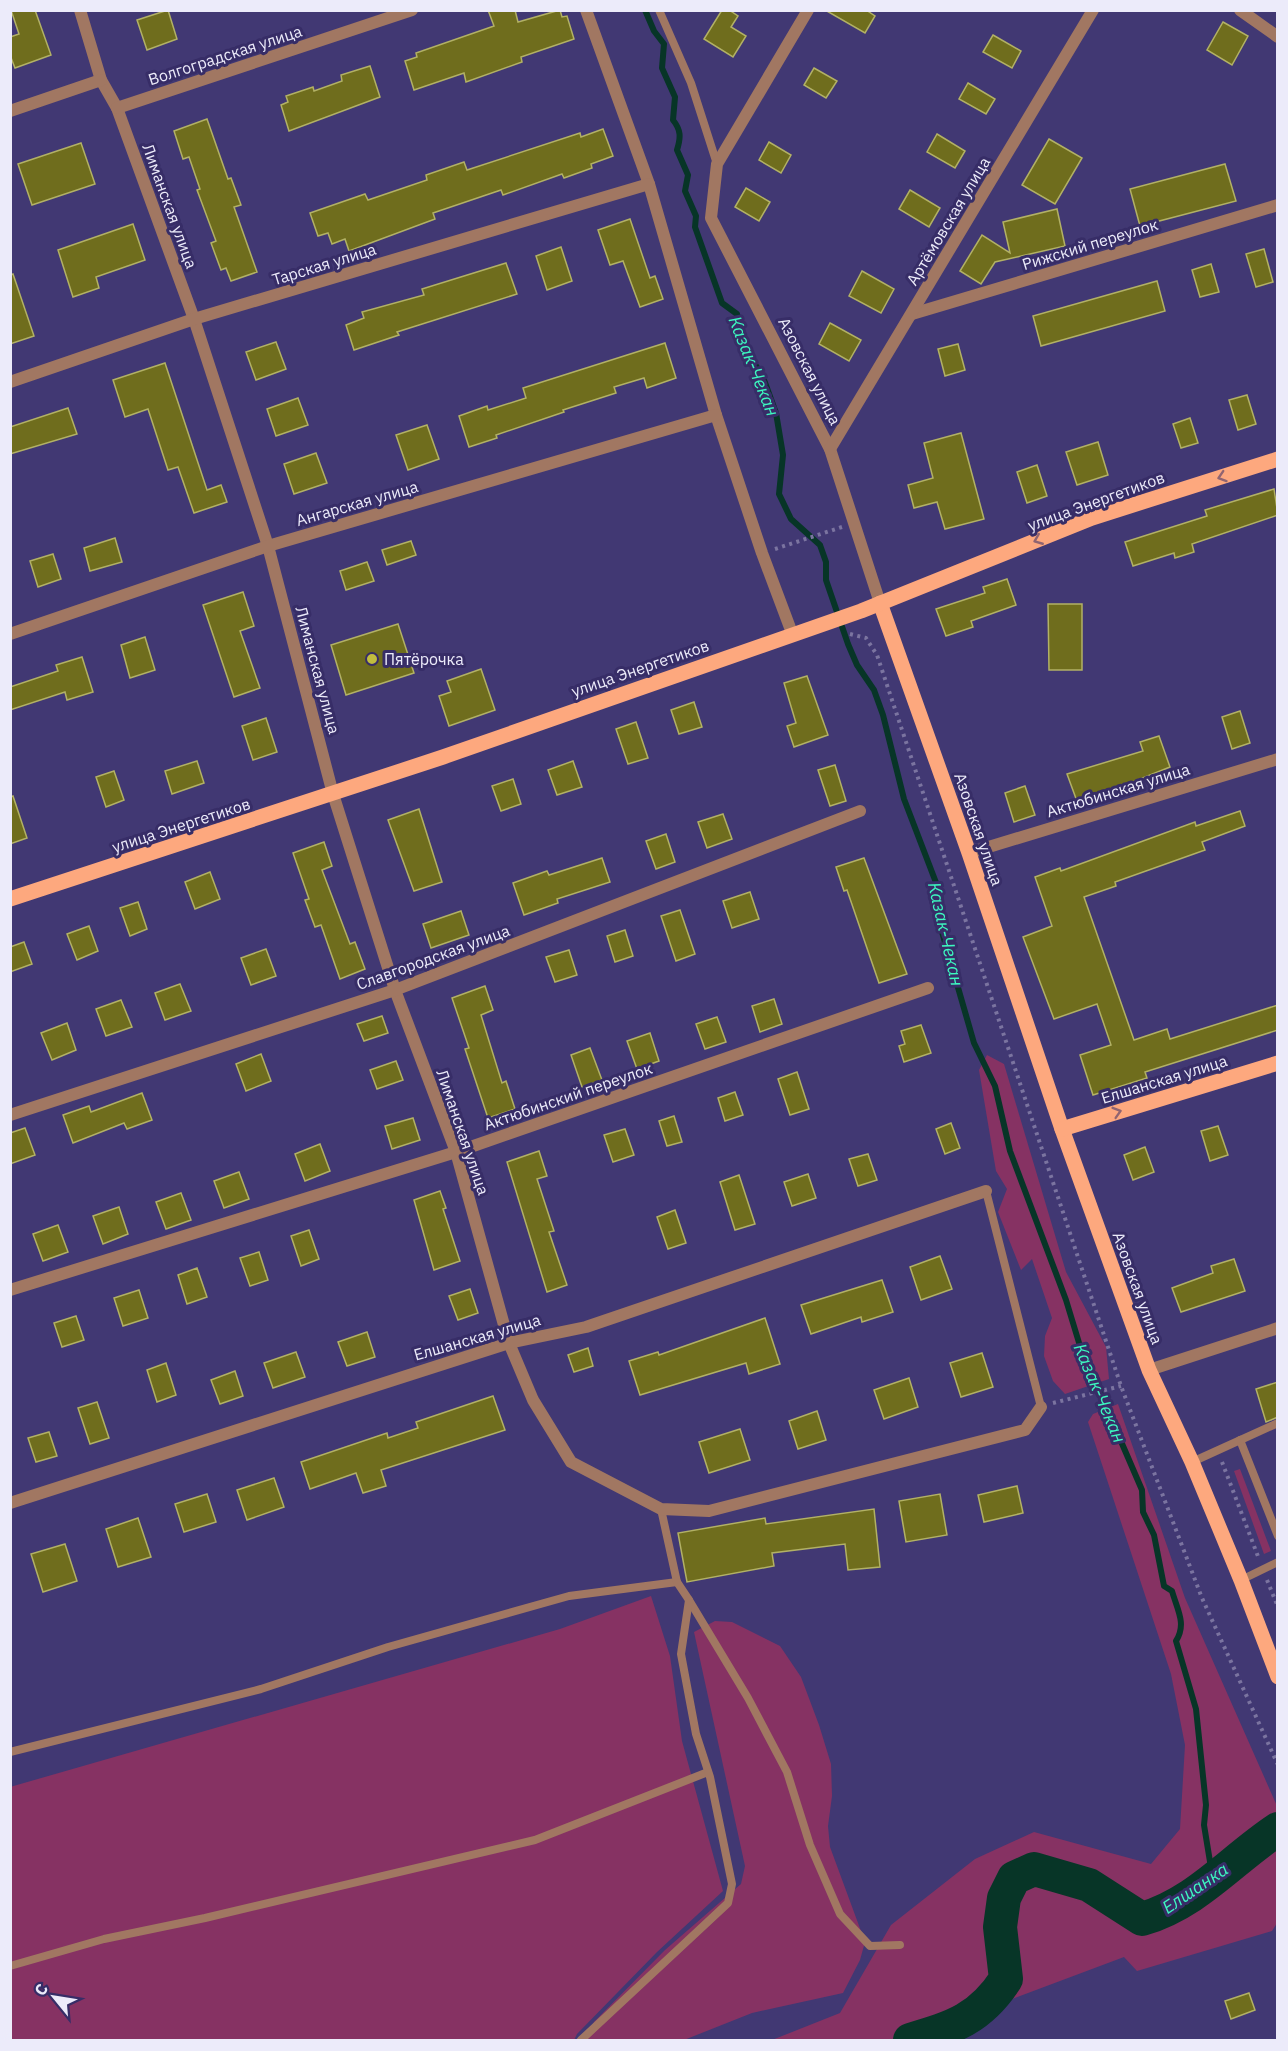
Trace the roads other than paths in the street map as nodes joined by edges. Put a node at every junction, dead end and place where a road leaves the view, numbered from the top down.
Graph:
1 (80, 10) edge
2 (412, 10) edge
3 (586, 10) edge
4 (659, 10) edge
5 (808, 10) edge
6 (1093, 10) edge
7 (1240, 10) edge
8 (1278, 37) edge
9 (101, 80) junction
10 (117, 108) junction
11 (10, 111) edge
12 (717, 164) junction
13 (649, 184) junction
14 (1278, 205) edge
15 (912, 314) junction
16 (194, 319) junction
17 (10, 382) edge
18 (716, 415) junction
19 (830, 448) junction
20 (1278, 459) edge
21 (268, 546) junction
22 (880, 603) junction
23 (792, 633) junction
24 (10, 634) edge
25 (1278, 759) edge
26 (333, 794) junction
27 (860, 811) dead end
28 (969, 853) junction
29 (10, 899) edge
30 (928, 988) dead end
31 (394, 990) junction
32 (1278, 1063) edge
33 (10, 1115) edge
34 (1062, 1129) junction
35 (456, 1152) junction
36 (986, 1191) joint
37 (10, 1290) edge
38 (1278, 1328) edge
39 (509, 1343) junction
40 (1149, 1370) junction
41 (1041, 1407) joint
42 (1278, 1423) edge
43 (1240, 1440) junction
44 (1192, 1462) junction
45 (10, 1503) edge
46 (661, 1509) junction
47 (1278, 1536) edge
48 (1278, 1562) edge
49 (1241, 1580) junction
50 (677, 1582) junction
51 (689, 1600) junction
52 (1278, 1677) edge
53 (10, 1752) edge
54 (708, 1772) junction
55 (900, 1946) dead end
56 (10, 1966) edge
57 (581, 2040) edge

1 - 9 street, Лиманская улица
2 - 10 street, Волгоградская улица
3 - 13 street
4 - 12 lane
5 - 12 street, Азовская улица
6 - 15 street, Артёмовская улица
7 - 8 street
9 - 10 street, Лиманская улица
9 - 11 street
10 - 16 street, Лиманская улица
12 - 19 street, Азовская улица
13 - 16 street, Тарская улица
13 - 18 street
14 - 15 street, Рижский переулок
15 - 19 street, Артёмовская улица
16 - 17 street, Тарская улица
16 - 21 street, Лиманская улица
18 - 21 street, Ангарская улица
18 - 23 street
19 - 22 street, Азовская улица
20 -> 22 main road, улица Энергетиков
21 - 24 street, Ангарская улица
21 - 26 street, Лиманская улица
22 - 23 main road, улица Энергетиков
22 - 28 main road, Азовская улица
23 - 26 main road, улица Энергетиков
25 - 28 street, Актюбинская улица
26 - 29 main road, улица Энергетиков
26 - 31 street, Лиманская улица
27 - 31 street, Славгородская улица
28 - 34 main road, Азовская улица
30 - 35 street, Актюбинский переулок
31 - 33 street, Славгородская улица
31 - 35 street, Лиманская улица
34 -> 32 main road, Елшанская улица
34 - 40 main road, Азовская улица
35 - 37 street, Актюбинский переулок
35 - 39 street, Лиманская улица
36 - 39 street, Елшанская улица
36 - 41 lane
38 - 40 street
39 - 45 street, Елшанская улица
39 - 46 street, Лиманская улица
40 - 44 main road, Азовская улица
41 - 46 street
42 - 43 lane
43 - 44 lane
43 - 47 lane
44 - 49 main road, Азовская улица
46 - 50 lane
48 - 49 lane
49 - 52 main road, Азовская улица
50 - 51 lane
50 - 53 lane
51 - 54 lane
51 - 55 lane
54 - 56 lane
54 - 57 lane

